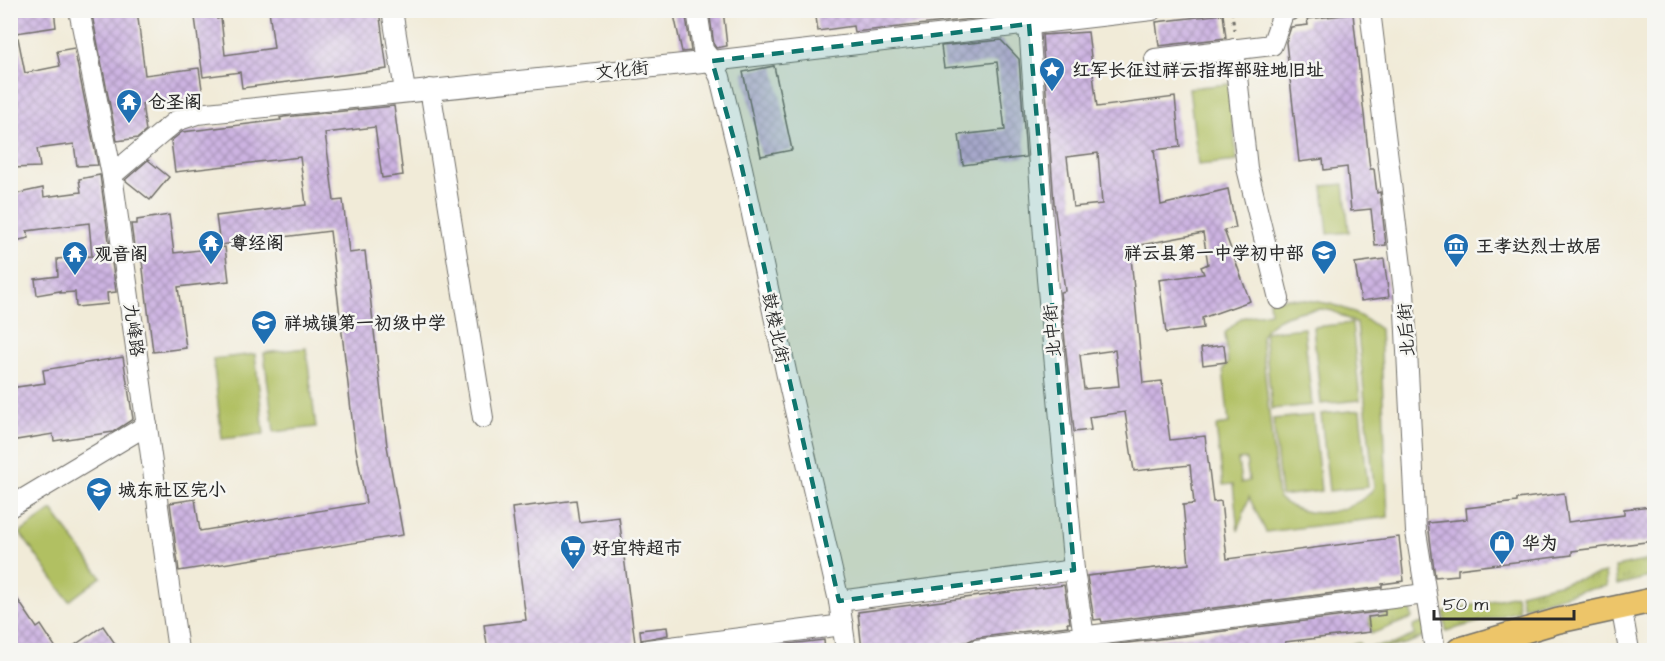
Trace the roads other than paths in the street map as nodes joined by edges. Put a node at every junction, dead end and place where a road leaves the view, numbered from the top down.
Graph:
1 (79, 10) edge
2 (392, 10) edge
3 (697, 10) edge
4 (1152, 10) edge
5 (1290, 10) edge
6 (1370, 10) edge
7 (1028, 17) edge
8 (1235, 43) junction
9 (707, 55) junction
10 (1155, 59) dead end
11 (430, 89) junction
12 (405, 91) junction
13 (112, 175) junction
14 (1279, 299) dead end
15 (483, 418) dead end
16 (147, 425) junction
17 (10, 507) edge
18 (1074, 570) junction
19 (1425, 594) junction
20 (1654, 600) edge
21 (839, 601) junction
22 (1621, 606) junction
23 (843, 625) junction
24 (1085, 644) edge
25 (178, 651) edge
26 (647, 651) edge
27 (846, 651) edge
28 (976, 651) edge
29 (1435, 651) edge
30 (1459, 651) edge
31 (1629, 651) edge

1 - 13 street, 九峰路
2 - 12 street
3 - 9 street, 鼓楼北街
4 - 7 street, 文化街
5 - 8 street
6 - 19 street, 北后街
7 - 9 street, 文化街
7 - 18 street, 北中街
8 - 10 street
8 - 14 street
9 - 11 street, 文化街
9 - 21 street, 鼓楼北街
11 - 12 street, 文化街
11 - 15 street
12 - 13 street, 文化街
13 - 16 street, 九峰路
16 - 17 street
16 - 25 street, 九峰路
18 - 21 street
18 - 24 street, 北中街
19 - 24 street
19 - 29 street, 北后街
20 - 22 main road
21 - 23 street, 鼓楼北街
22 - 30 main road
22 - 31 street
23 - 26 street
23 - 27 street, 鼓楼北街
24 - 28 street

